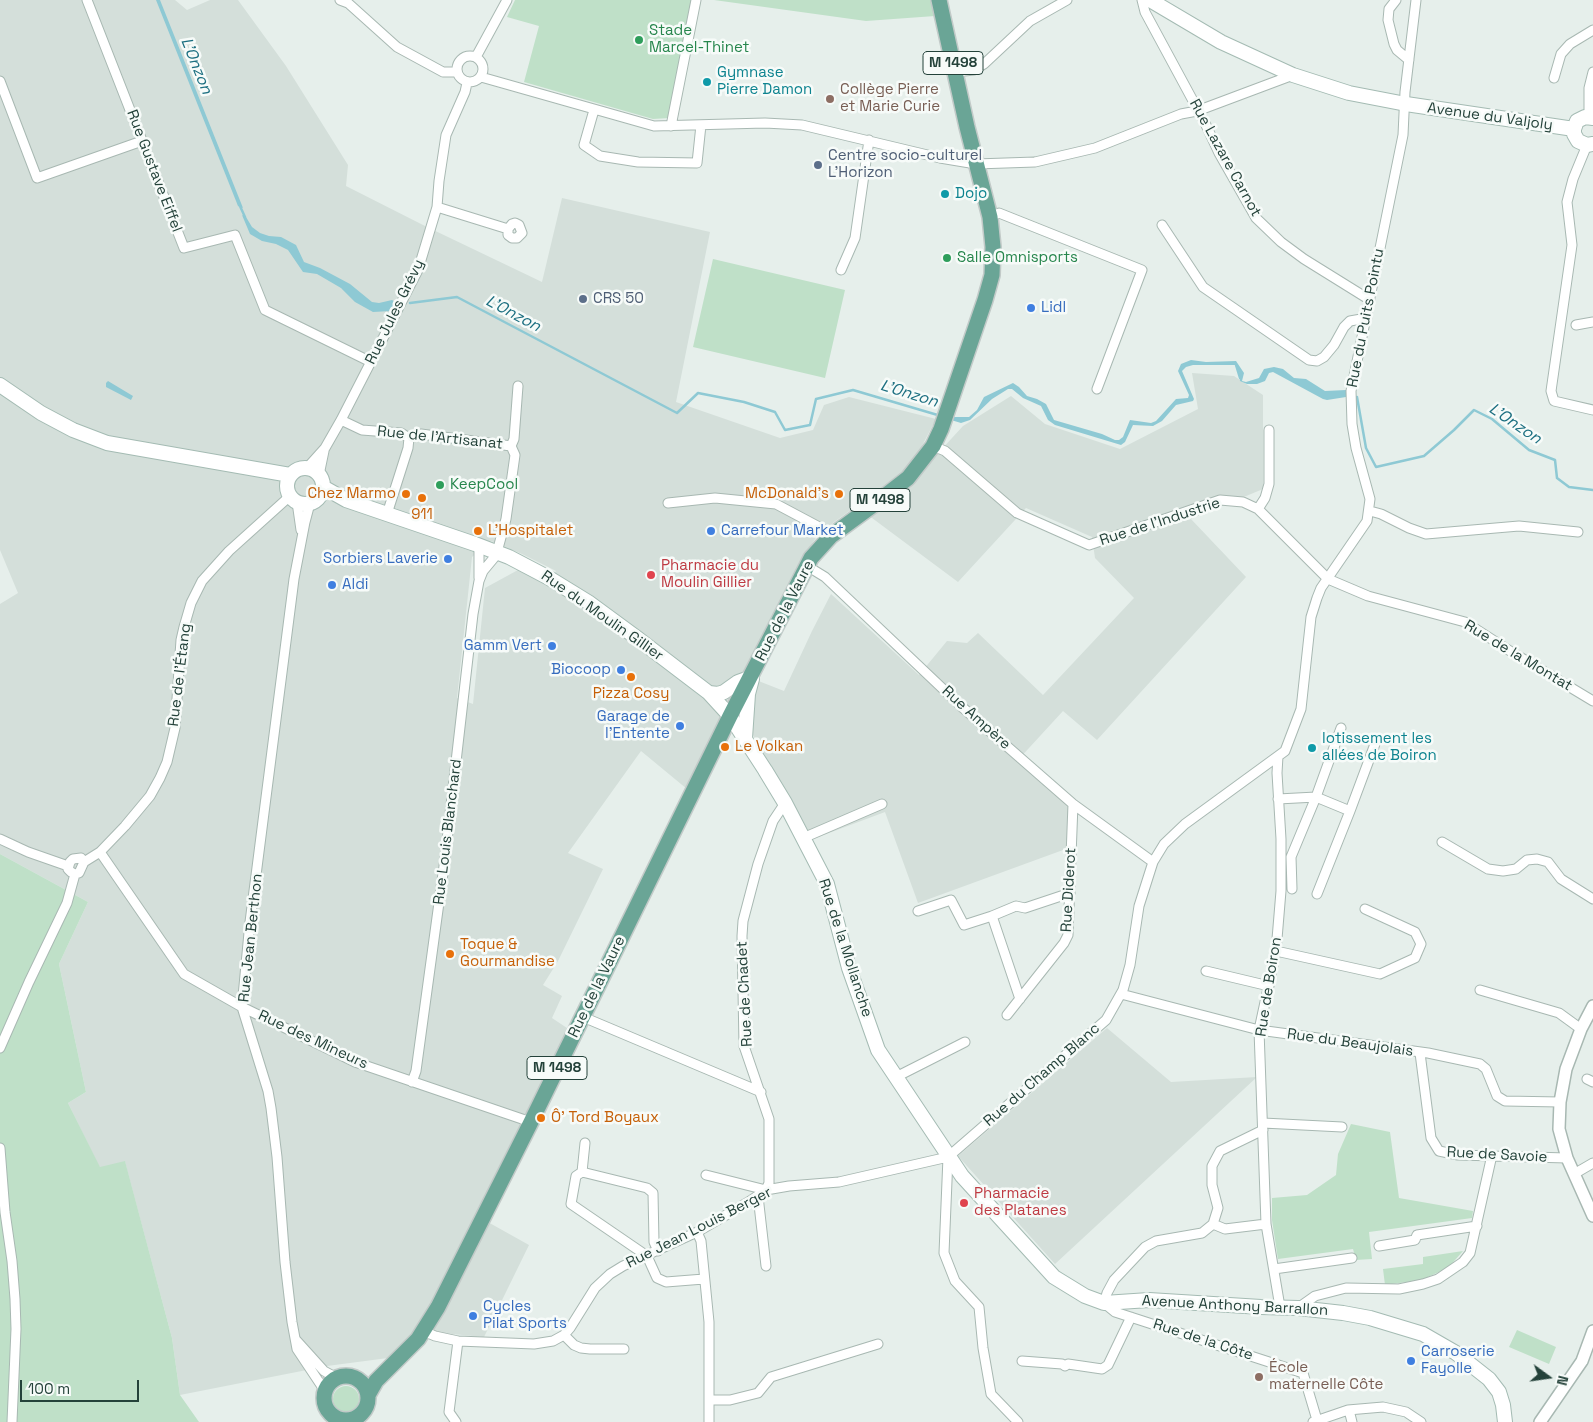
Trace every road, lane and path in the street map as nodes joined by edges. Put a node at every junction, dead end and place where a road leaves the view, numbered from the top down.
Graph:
1 (87, 0) edge
2 (340, 0) edge
3 (507, 0) edge
4 (696, 0) edge
5 (939, 0) edge
6 (1067, 0) edge
7 (1142, 0) edge
8 (1150, 0) edge
9 (1396, 0) edge
10 (1416, 0) edge
11 (1593, 30) edge
12 (476, 57) junction
13 (1409, 60) junction
14 (456, 72) junction
15 (955, 72) junction
16 (1593, 72) edge
17 (1293, 75) junction
18 (481, 77) junction
19 (1554, 78) dead end
20 (0, 81) edge
21 (467, 82) junction
22 (1406, 104) junction
23 (594, 110) junction
24 (1197, 111) junction
25 (1591, 117) edge
26 (701, 125) junction
27 (670, 126) junction
28 (1574, 129) junction
29 (869, 140) junction
30 (142, 141) junction
31 (1590, 145) edge
32 (976, 164) junction
33 (437, 207) junction
34 (990, 217) junction
35 (1162, 225) dead end
36 (508, 229) dead end
37 (842, 270) dead end
38 (1370, 300) junction
39 (1366, 318) junction
40 (1593, 322) edge
41 (1576, 325) dead end
42 (371, 362) junction
43 (0, 385) edge
44 (518, 386) dead end
45 (1098, 389) dead end
46 (1593, 410) edge
47 (342, 420) junction
48 (1269, 430) dead end
49 (409, 438) junction
50 (511, 446) junction
51 (933, 446) junction
52 (325, 448) junction
53 (305, 488) junction
54 (668, 503) dead end
55 (1258, 509) junction
56 (1370, 511) junction
57 (387, 514) junction
58 (1578, 532) dead end
59 (830, 536) junction
60 (479, 546) junction
61 (498, 553) junction
62 (807, 566) junction
63 (1328, 579) junction
64 (479, 581) junction
65 (752, 674) junction
66 (710, 696) junction
67 (1593, 701) edge
68 (730, 716) junction
69 (1341, 728) dead end
70 (721, 736) junction
71 (745, 738) junction
72 (1375, 744) dead end
73 (1278, 756) junction
74 (1316, 797) junction
75 (1278, 799) junction
76 (785, 803) junction
77 (882, 804) dead end
78 (1073, 804) junction
79 (1350, 810) junction
80 (803, 838) junction
81 (0, 839) edge
82 (1442, 842) dead end
83 (100, 852) junction
84 (84, 862) junction
85 (1153, 862) junction
86 (68, 866) junction
87 (74, 874) junction
88 (1292, 889) dead end
89 (1070, 892) junction
90 (1317, 894) dead end
91 (1593, 899) edge
92 (1366, 908) dead end
93 (918, 911) dead end
94 (992, 916) junction
95 (1276, 951) junction
96 (1206, 971) dead end
97 (1269, 986) junction
98 (1480, 990) dead end
99 (1121, 994) junction
100 (1020, 999) junction
101 (1593, 1006) edge
102 (242, 1007) junction
103 (1007, 1015) dead end
104 (583, 1017) junction
105 (1581, 1028) junction
106 (1260, 1030) junction
107 (965, 1042) dead end
108 (0, 1048) edge
109 (1420, 1053) junction
110 (896, 1077) junction
111 (412, 1082) junction
112 (761, 1092) junction
113 (1560, 1102) junction
114 (530, 1124) junction
115 (1263, 1127) junction
116 (1342, 1127) dead end
117 (585, 1143) dead end
118 (0, 1148) edge
119 (1492, 1155) junction
120 (948, 1157) junction
121 (1567, 1158) junction
122 (1593, 1163) edge
123 (582, 1172) junction
124 (1574, 1174) junction
125 (706, 1175) dead end
126 (766, 1190) junction
127 (758, 1196) junction
128 (1593, 1214) edge
129 (1213, 1224) junction
130 (1266, 1224) junction
131 (1477, 1226) junction
132 (697, 1232) junction
133 (1379, 1246) dead end
134 (658, 1250) junction
135 (646, 1256) junction
136 (1352, 1258) dead end
137 (766, 1266) dead end
138 (1274, 1269) junction
139 (704, 1279) junction
140 (1104, 1303) junction
141 (1280, 1308) junction
142 (1298, 1308) junction
143 (1131, 1317) junction
144 (423, 1331) junction
145 (1593, 1331) edge
146 (564, 1335) junction
147 (296, 1340) junction
148 (458, 1340) junction
149 (878, 1344) dead end
150 (624, 1349) dead end
151 (1022, 1361) dead end
152 (391, 1366) junction
153 (337, 1378) junction
154 (357, 1379) junction
155 (325, 1391) junction
156 (368, 1395) junction
157 (709, 1400) junction
158 (1349, 1410) junction
159 (325, 1416) edge
160 (341, 1421) edge
161 (1314, 1421) edge
162 (12, 1422) edge
163 (456, 1422) edge
164 (709, 1422) edge
165 (1018, 1422) edge
166 (1352, 1422) edge
167 (1421, 1422) edge
168 (1505, 1422) edge
169 (1540, 1422) edge

1 - 30 street, Rue Gustave Eiffel
2 - 14 street
3 - 12 street
4 - 27 street
5 - 15 main road, M 1498
6 - 15 street
7 - 24 street, Rue Lazare Carnot
8 - 17 main road, Avenue du Valjoly
9 - 13 street
10 - 13 street, Rue du Puits Pointu
11 - 19 street
12 - 14 street
12 - 18 street
13 - 22 street, Rue du Puits Pointu
14 - 21 street
15 - 32 main road, M 1498
16 - 25 street
17 - 22 main road, Avenue du Valjoly
17 - 24 street
18 - 21 street
18 - 23 street
20 - 30 street
21 - 33 street, Rue Jules Grévy
22 - 28 main road, Avenue du Valjoly
22 - 38 street, Rue du Puits Pointu
23 - 26 street
23 - 27 street
24 - 32 street
24 - 38 street, Rue Lazare Carnot
25 - 28 main road
26 - 27 street
26 - 29 street
28 - 31 main road
29 - 32 street
29 - 37 street
30 - 42 street, Rue Gustave Eiffel
31 - 46 street
32 - 34 main road, M 1498
33 - 36 street
33 - 42 street, Rue Jules Grévy
34 - 45 street
34 - 51 main road, Rue de la Vaure / M 1498
35 - 39 street
38 - 39 street, Rue du Puits Pointu
39 - 56 street, Rue du Puits Pointu
40 - 41 street
42 - 47 street, Rue Jules Grévy
43 - 53 main road, Rue du Moulin Gillier
44 - 50 street, Rue de l'Artisanat
47 - 49 street, Rue de l'Artisanat
47 - 52 street, Rue Jules Grévy
48 - 55 street
49 - 50 street, Rue de l'Artisanat
49 - 57 street
50 - 61 street, Rue de l'Artisanat
51 - 55 street, Rue de l'Industrie
51 - 59 main road, Rue de la Vaure / M 1498
52 - 53 street
52 - 53 street, Rue de l'Étang
53 - 57 main road, Rue du Moulin Gillier
53 - 83 street, Rue de l'Étang
53 - 102 street, Rue Jean Berthon
54 - 59 street
55 - 63 street, Rue de l'Industrie
56 - 58 street
56 - 63 street
57 - 60 main road, Rue du Moulin Gillier
59 - 62 main road, Rue de la Vaure / M 1498
60 - 61 main road, Rue du Moulin Gillier
60 - 64 street, Rue Louis Blanchard
61 - 64 street, Rue Louis Blanchard
61 - 66 main road, Rue du Moulin Gillier
62 - 65 main road, Rue de la Vaure / M 1498
62 - 78 street, Rue Ampère
63 - 67 street, Rue de la Montat
63 - 73 street, Rue du Champ Blanc
64 - 111 street, Rue Louis Blanchard
65 - 66 main road
65 - 68 main road, M 1498
65 - 71 main road, Rue de la Vaure
66 - 68 main road, Rue du Moulin Gillier
66 - 70 main road
68 - 70 main road, M 1498
68 - 71 main road, Rue du Moulin Gillier
69 - 74 street
70 - 104 main road, Rue de la Vaure / M 1498
71 - 76 main road, Rue de la Mollanche
72 - 79 street
73 - 75 street, Rue de Boiron
73 - 85 street, Rue du Champ Blanc
74 - 75 street
74 - 79 street
74 - 88 street
75 - 95 street, Rue de Boiron
76 - 80 main road, Rue de la Mollanche
76 - 112 street, Rue de Chadet
77 - 80 street
78 - 85 street, Rue Ampère
78 - 89 street, Rue Diderot
79 - 90 street
80 - 110 main road, Rue de la Mollanche
81 - 86 street
82 - 91 street
83 - 84 street, Rue de l'Étang
83 - 102 street, Rue des Mineurs
84 - 86 street, Rue de l'Étang
84 - 87 street, Rue de l'Étang
85 - 99 street, Rue du Champ Blanc
86 - 87 street
87 - 108 street
89 - 94 street
89 - 100 street, Rue Diderot
92 - 95 street
93 - 94 street
94 - 100 street
95 - 97 street, Rue de Boiron
96 - 97 street
97 - 106 street, Rue de Boiron
98 - 105 street
99 - 106 street, Rue du Beaujolais
99 - 120 street, Rue du Champ Blanc
100 - 103 street, Rue Diderot
101 - 105 street
102 - 111 street, Rue des Mineurs
102 - 147 street, Rue Jean Berthon
104 - 112 street
104 - 114 main road, Rue de la Vaure / M 1498
105 - 113 street
106 - 109 street, Rue du Beaujolais
106 - 115 street, Rue de Boiron
107 - 110 street
109 - 113 street, Rue du Beaujolais
109 - 119 street, Rue de Savoie
110 - 120 main road, Rue de la Mollanche
111 - 114 street, Rue des Mineurs
112 - 126 street, Rue de Chadet
113 - 121 street
114 - 144 main road, Rue de la Vaure / M 1498
115 - 116 street
115 - 129 street
115 - 130 street, Rue de Boiron
117 - 123 street
118 - 162 street
119 - 121 street, Rue de Savoie
119 - 131 street
120 - 126 street, Rue Jean Louis Berger
120 - 140 main road, Avenue Anthony Barrallon
120 - 165 street
121 - 124 street
122 - 124 street
123 - 134 street
123 - 135 street
124 - 128 street
125 - 126 street
126 - 127 street, Rue Jean Louis Berger
127 - 132 street, Rue Jean Louis Berger
127 - 137 street
129 - 130 street
129 - 140 street
130 - 138 street, Rue de Boiron
131 - 133 street
131 - 142 street
132 - 134 street, Rue Jean Louis Berger
132 - 139 street
134 - 135 street, Rue Jean Louis Berger
135 - 139 street
135 - 146 street, Rue Jean Louis Berger
136 - 138 street
138 - 141 street, Rue de Boiron
139 - 157 street
140 - 141 main road, Avenue Anthony Barrallon
140 - 143 street, Rue de la Côte
141 - 142 main road, Avenue Anthony Barrallon
142 - 168 main road, Avenue Anthony Barrallon
143 - 151 street
143 - 161 street, Rue de la Côte
144 - 148 street
144 - 152 main road, Rue de la Vaure / M 1498
145 - 169 street
146 - 148 street
146 - 150 street
147 - 153 street
147 - 155 street, Rue Jean Berthon
148 - 163 street
149 - 157 street
152 - 154 main road, M 1498
152 - 156 main road, M 1498
153 - 154 main road, M 1498
153 - 155 main road
154 - 156 main road
155 - 159 main road
156 - 160 main road, M 1498
157 - 164 street
158 - 161 street
158 - 166 street
158 - 167 street
159 - 160 main road

